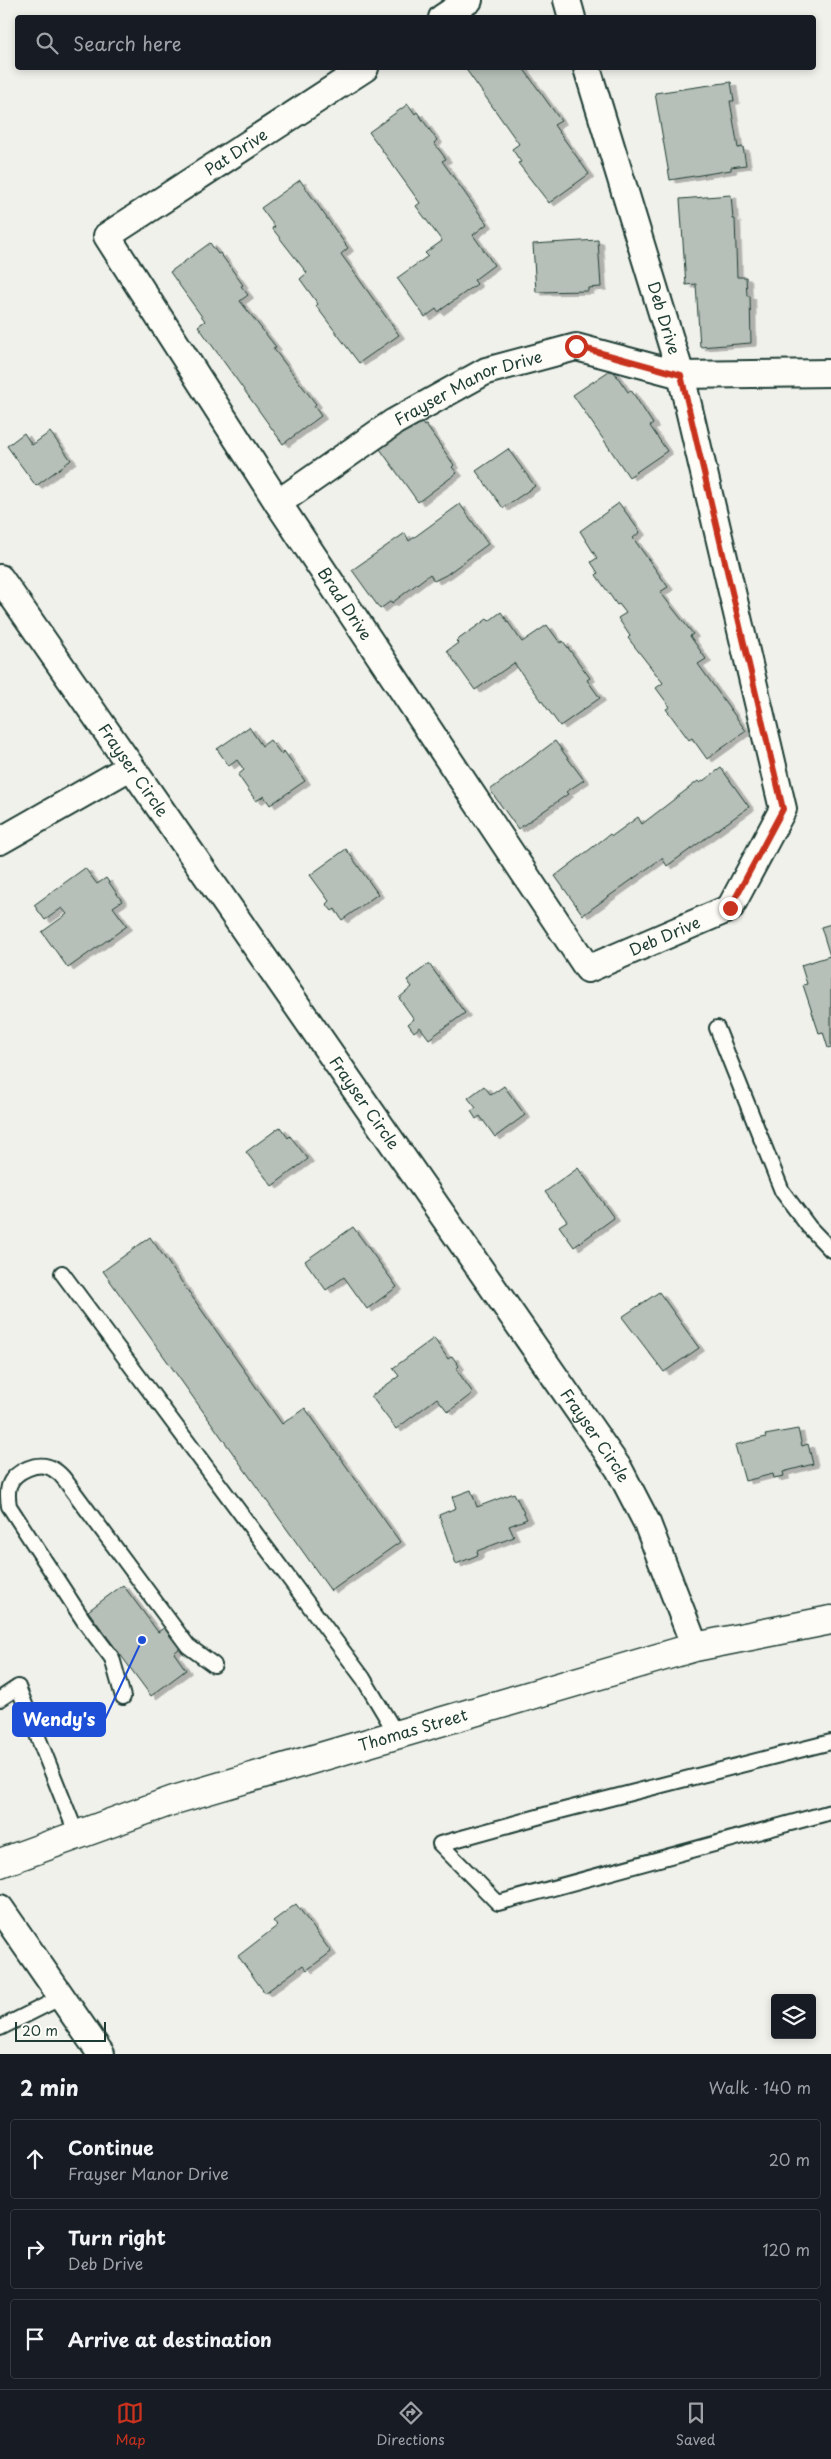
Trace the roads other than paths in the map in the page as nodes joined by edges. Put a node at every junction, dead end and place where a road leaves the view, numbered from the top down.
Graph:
1 (469, 0) edge
2 (567, 0) edge
3 (446, 15) edge
4 (571, 15) edge
5 (362, 70) edge
6 (588, 70) edge
7 (107, 236) joint
8 (831, 373) edge
9 (681, 375) junction
10 (278, 503) junction
11 (0, 578) edge
12 (130, 767) junction
13 (0, 841) edge
14 (588, 969) joint
15 (716, 1028) dead end
16 (831, 1250) edge
17 (62, 1273) dead end
18 (831, 1620) edge
19 (695, 1647) junction
20 (214, 1665) dead end
21 (123, 1697) dead end
22 (0, 1699) edge
23 (397, 1735) junction
24 (831, 1742) edge
25 (831, 1812) edge
26 (77, 1835) junction
27 (0, 1863) edge
28 (0, 1908) edge
29 (62, 1997) junction
30 (0, 2028) edge
31 (101, 2054) edge

1 - 3 street
2 - 4 street
5 - 7 street, Pat Drive
6 - 9 street, Deb Drive
7 - 10 street, Brad Drive
8 - 9 street, Frayser Manor Drive
9 - 10 street, Frayser Manor Drive
9 - 14 street, Deb Drive
10 - 14 street, Brad Drive
11 - 12 street, Frayser Circle
12 - 13 street
12 - 19 street, Frayser Circle
15 - 16 lane
17 - 23 lane
18 - 19 highway, Thomas Street
19 - 23 highway, Thomas Street
20 - 21 lane
22 - 26 lane
23 - 26 highway, Thomas Street
24 - 25 lane
26 - 27 highway, Thomas Street
28 - 29 street
29 - 30 lane
29 - 31 street

